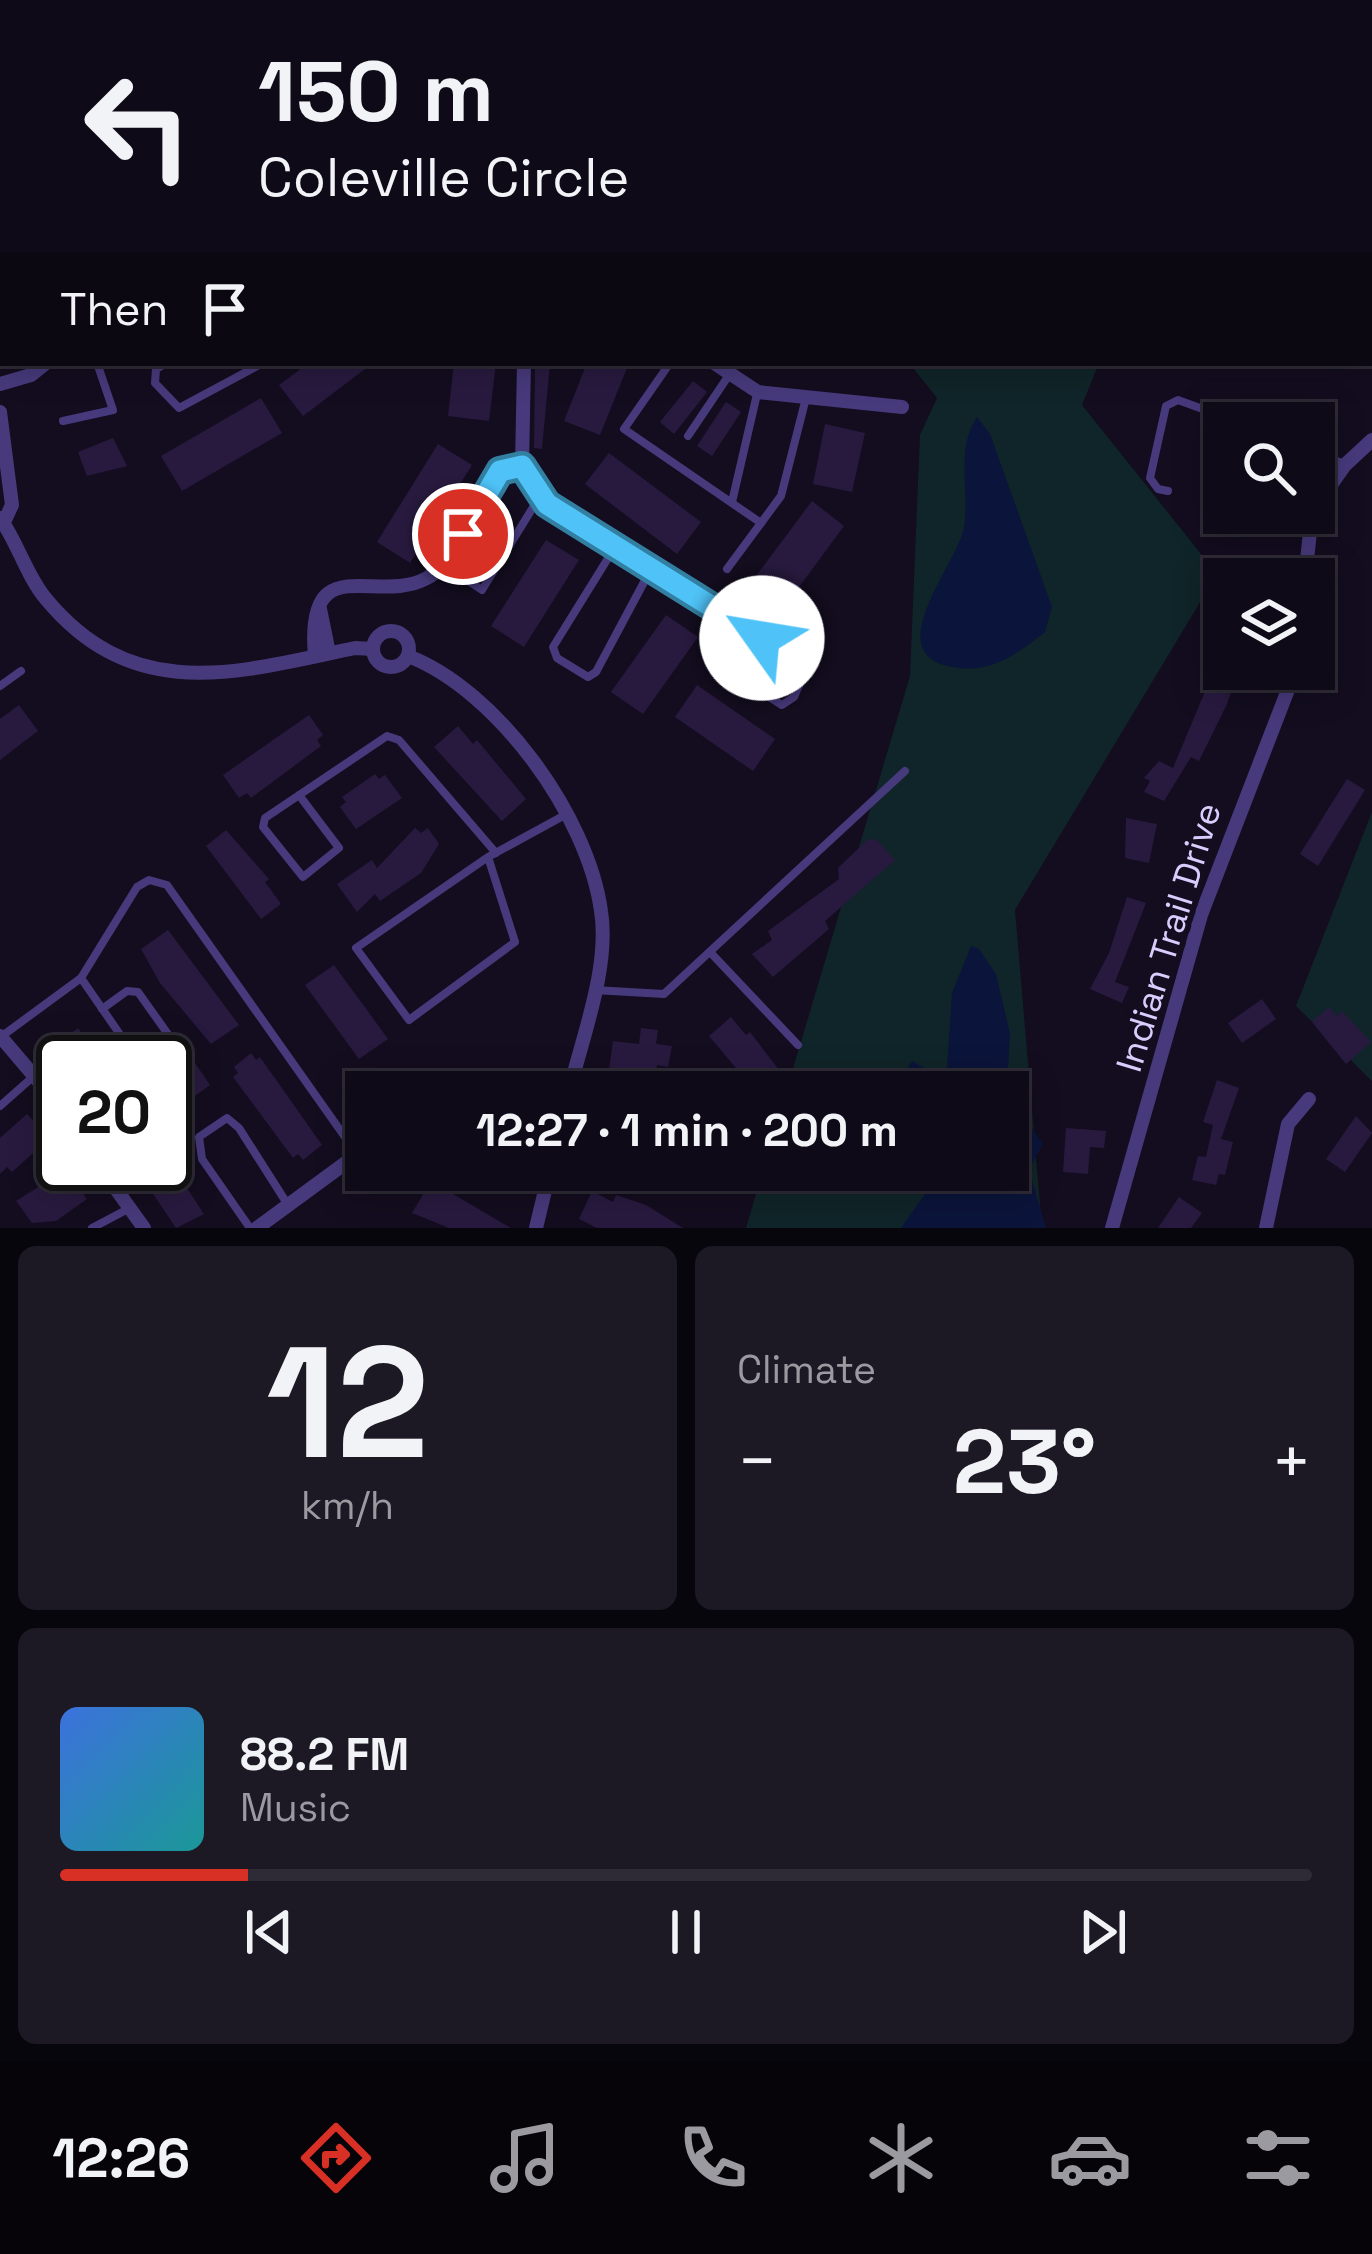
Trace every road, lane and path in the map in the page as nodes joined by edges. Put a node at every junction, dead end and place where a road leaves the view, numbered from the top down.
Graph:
1 (42, 366) edge
2 (98, 366) edge
3 (162, 366) edge
4 (257, 366) edge
5 (524, 366) edge
6 (668, 366) edge
7 (719, 366) edge
8 (730, 373) junction
9 (0, 384) edge
10 (758, 392) junction
11 (806, 397) junction
12 (902, 407) dead end
13 (1203, 409) edge
14 (0, 412) edge
15 (63, 421) dead end
16 (688, 436) dead end
17 (1372, 440) edge
18 (1335, 461) edge
19 (1345, 465) junction
20 (522, 466) junction
21 (1335, 479) edge
22 (1168, 491) dead end
23 (541, 496) junction
24 (731, 502) junction
25 (2, 520) edge
26 (761, 523) junction
27 (615, 547) junction
28 (444, 565) junction
29 (651, 569) junction
30 (727, 569) dead end
31 (737, 624) junction
32 (374, 649) junction
33 (322, 655) junction
34 (408, 656) junction
35 (21, 671) dead end
36 (0, 686) edge
37 (1288, 690) edge
38 (905, 771) dead end
39 (299, 795) junction
40 (566, 814) junction
41 (492, 855) junction
42 (710, 952) junction
43 (81, 978) junction
44 (592, 990) junction
45 (102, 1009) junction
46 (120, 1035) edge
47 (169, 1035) edge
48 (0, 1037) edge
49 (798, 1045) dead end
50 (574, 1071) edge
51 (34, 1076) junction
52 (36, 1078) edge
53 (1309, 1100) dead end
54 (0, 1106) edge
55 (345, 1128) edge
56 (345, 1163) edge
57 (117, 1191) edge
58 (545, 1191) edge
59 (288, 1205) junction
60 (129, 1208) junction
61 (92, 1228) edge
62 (144, 1228) edge
63 (254, 1228) edge
64 (536, 1228) edge
65 (1112, 1228) edge
66 (1266, 1228) edge

1 - 9 street
2 - 15 lane
3 - 4 lane
5 - 20 street
6 - 24 lane
7 - 8 street
8 - 10 street
8 - 16 lane
10 - 11 street
10 - 24 lane
11 - 12 street
11 - 26 lane
13 - 22 lane
14 - 25 street
17 - 19 street
18 - 19 lane
19 - 21 street
20 - 23 lane
20 - 28 street
23 - 27 lane
23 - 28 lane
24 - 26 lane
25 - 33 street
26 - 30 lane
27 - 29 lane
27 - 29 lane
28 - 33 street
29 - 31 lane
31 - 31 lane
32 - 33 street
32 - 34 street
32 - 34 street
34 - 40 street
35 - 36 lane
37 - 65 street, Indian Trail Drive
38 - 42 lane
39 - 39 lane
39 - 41 lane
40 - 41 lane
40 - 44 street
41 - 41 lane
42 - 44 lane
42 - 49 lane
43 - 45 lane
43 - 48 lane
43 - 55 lane
44 - 50 street
45 - 46 lane
45 - 47 lane
48 - 51 street
51 - 52 street
51 - 54 lane
53 - 66 street
56 - 59 street
57 - 60 street
58 - 64 street
59 - 63 street
59 - 63 lane
60 - 61 lane
60 - 62 street

